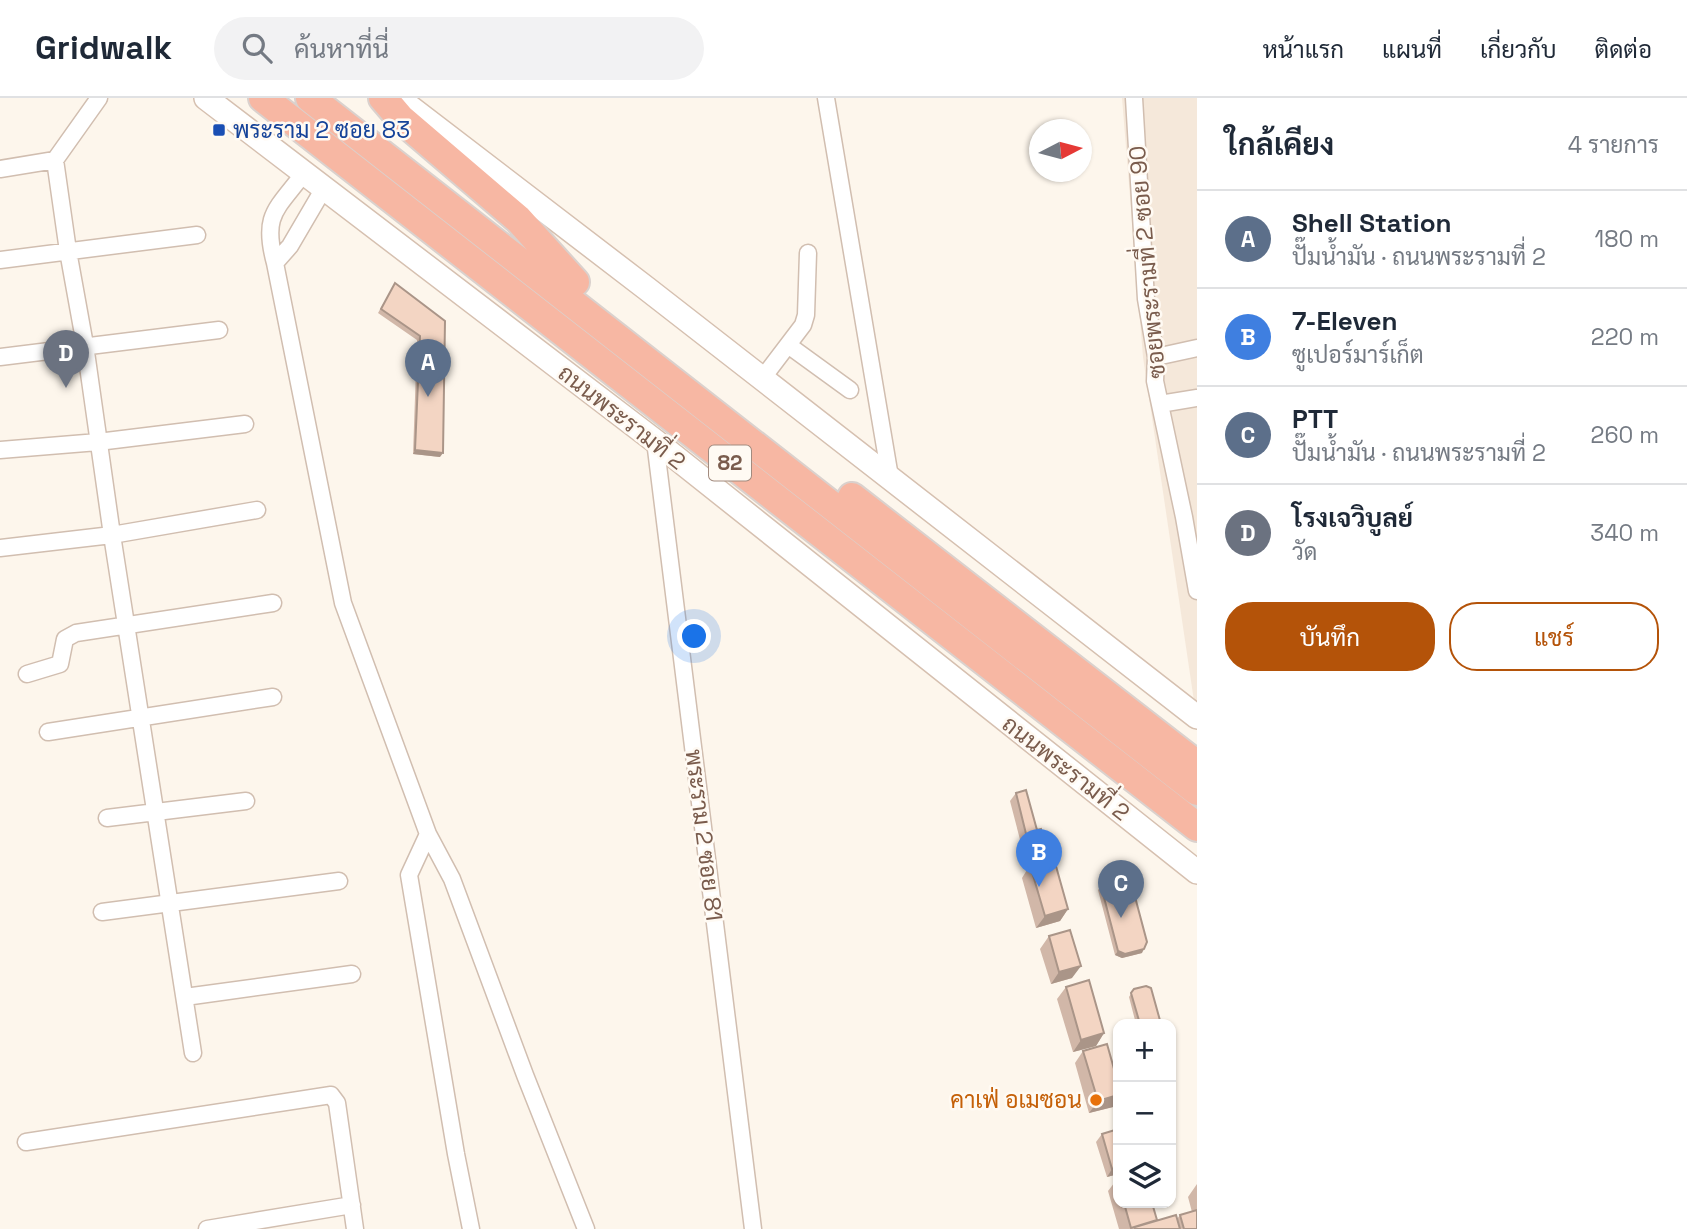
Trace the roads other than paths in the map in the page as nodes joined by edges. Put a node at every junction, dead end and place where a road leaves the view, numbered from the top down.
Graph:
1 (99, 98) edge
2 (206, 98) edge
3 (264, 98) edge
4 (310, 98) edge
5 (338, 98) edge
6 (383, 98) edge
7 (398, 98) edge
8 (826, 98) edge
9 (1134, 98) edge
10 (55, 160) junction
11 (0, 169) edge
12 (304, 173) junction
13 (324, 188) junction
14 (197, 235) dead end
15 (68, 251) junction
16 (808, 253) dead end
17 (0, 260) edge
18 (275, 262) junction
19 (575, 282) junction
20 (219, 330) dead end
21 (85, 345) junction
22 (788, 345) junction
23 (1197, 348) edge
24 (1156, 356) junction
25 (0, 357) edge
26 (762, 379) junction
27 (850, 390) dead end
28 (1197, 398) edge
29 (1160, 404) junction
30 (245, 424) dead end
31 (655, 441) junction
32 (98, 442) junction
33 (0, 450) edge
34 (890, 477) junction
35 (257, 510) dead end
36 (1191, 516) edge
37 (112, 535) junction
38 (0, 548) edge
39 (1197, 591) edge
40 (273, 603) dead end
41 (127, 624) junction
42 (27, 674) dead end
43 (273, 697) dead end
44 (139, 716) junction
45 (1197, 718) edge
46 (48, 732) dead end
47 (1197, 765) edge
48 (1197, 791) edge
49 (246, 801) dead end
50 (155, 813) junction
51 (107, 818) dead end
52 (1197, 827) edge
53 (428, 834) junction
54 (1197, 872) edge
55 (340, 881) dead end
56 (169, 903) junction
57 (102, 912) dead end
58 (352, 974) dead end
59 (184, 997) junction
60 (193, 1053) dead end
61 (26, 1142) dead end
62 (352, 1205) junction
63 (208, 1229) edge
64 (355, 1229) edge
65 (471, 1229) edge
66 (586, 1229) edge
67 (753, 1229) edge

1 - 10 street
2 - 12 main road, ถนนพระรามที่ 2
3 - 52 highway, ถนนพระรามที่ 2
4 - 48 highway, 82
5 - 19 highway
6 - 19 highway
7 - 26 main road
8 - 34 street
9 - 24 street, ซอยพระรามที่ 2 ซอย 90
10 - 11 street
10 - 15 street
12 - 13 main road, ถนนพระรามที่ 2
12 - 18 street
13 - 18 street
13 - 31 main road, ถนนพระรามที่ 2
14 - 15 street
15 - 17 street
15 - 21 street
16 - 22 street
18 - 53 street
19 - 47 highway
20 - 21 street
21 - 25 street
21 - 32 street
22 - 26 street
22 - 27 street
23 - 24 street
24 - 29 street, ซอยพระรามที่ 2 ซอย 90
26 - 34 main road
28 - 29 street
29 - 36 street, ซอยพระรามที่ 2 ซอย 90
30 - 32 street
31 - 54 main road, ถนนพระรามที่ 2
31 - 67 street, พระราม 2 ซอย 81
32 - 33 street
32 - 37 street
34 - 45 main road
35 - 37 street
36 - 39 street, ซอยพระรามที่ 2 ซอย 90
37 - 38 street
37 - 41 street
40 - 41 street
41 - 42 street
41 - 44 street
43 - 44 street
44 - 46 street
44 - 50 street
49 - 50 street
50 - 51 street
50 - 56 street
53 - 65 street
53 - 66 street
55 - 56 street
56 - 57 street
56 - 59 street
58 - 59 street
59 - 60 street
61 - 62 street
62 - 63 street
62 - 64 street

